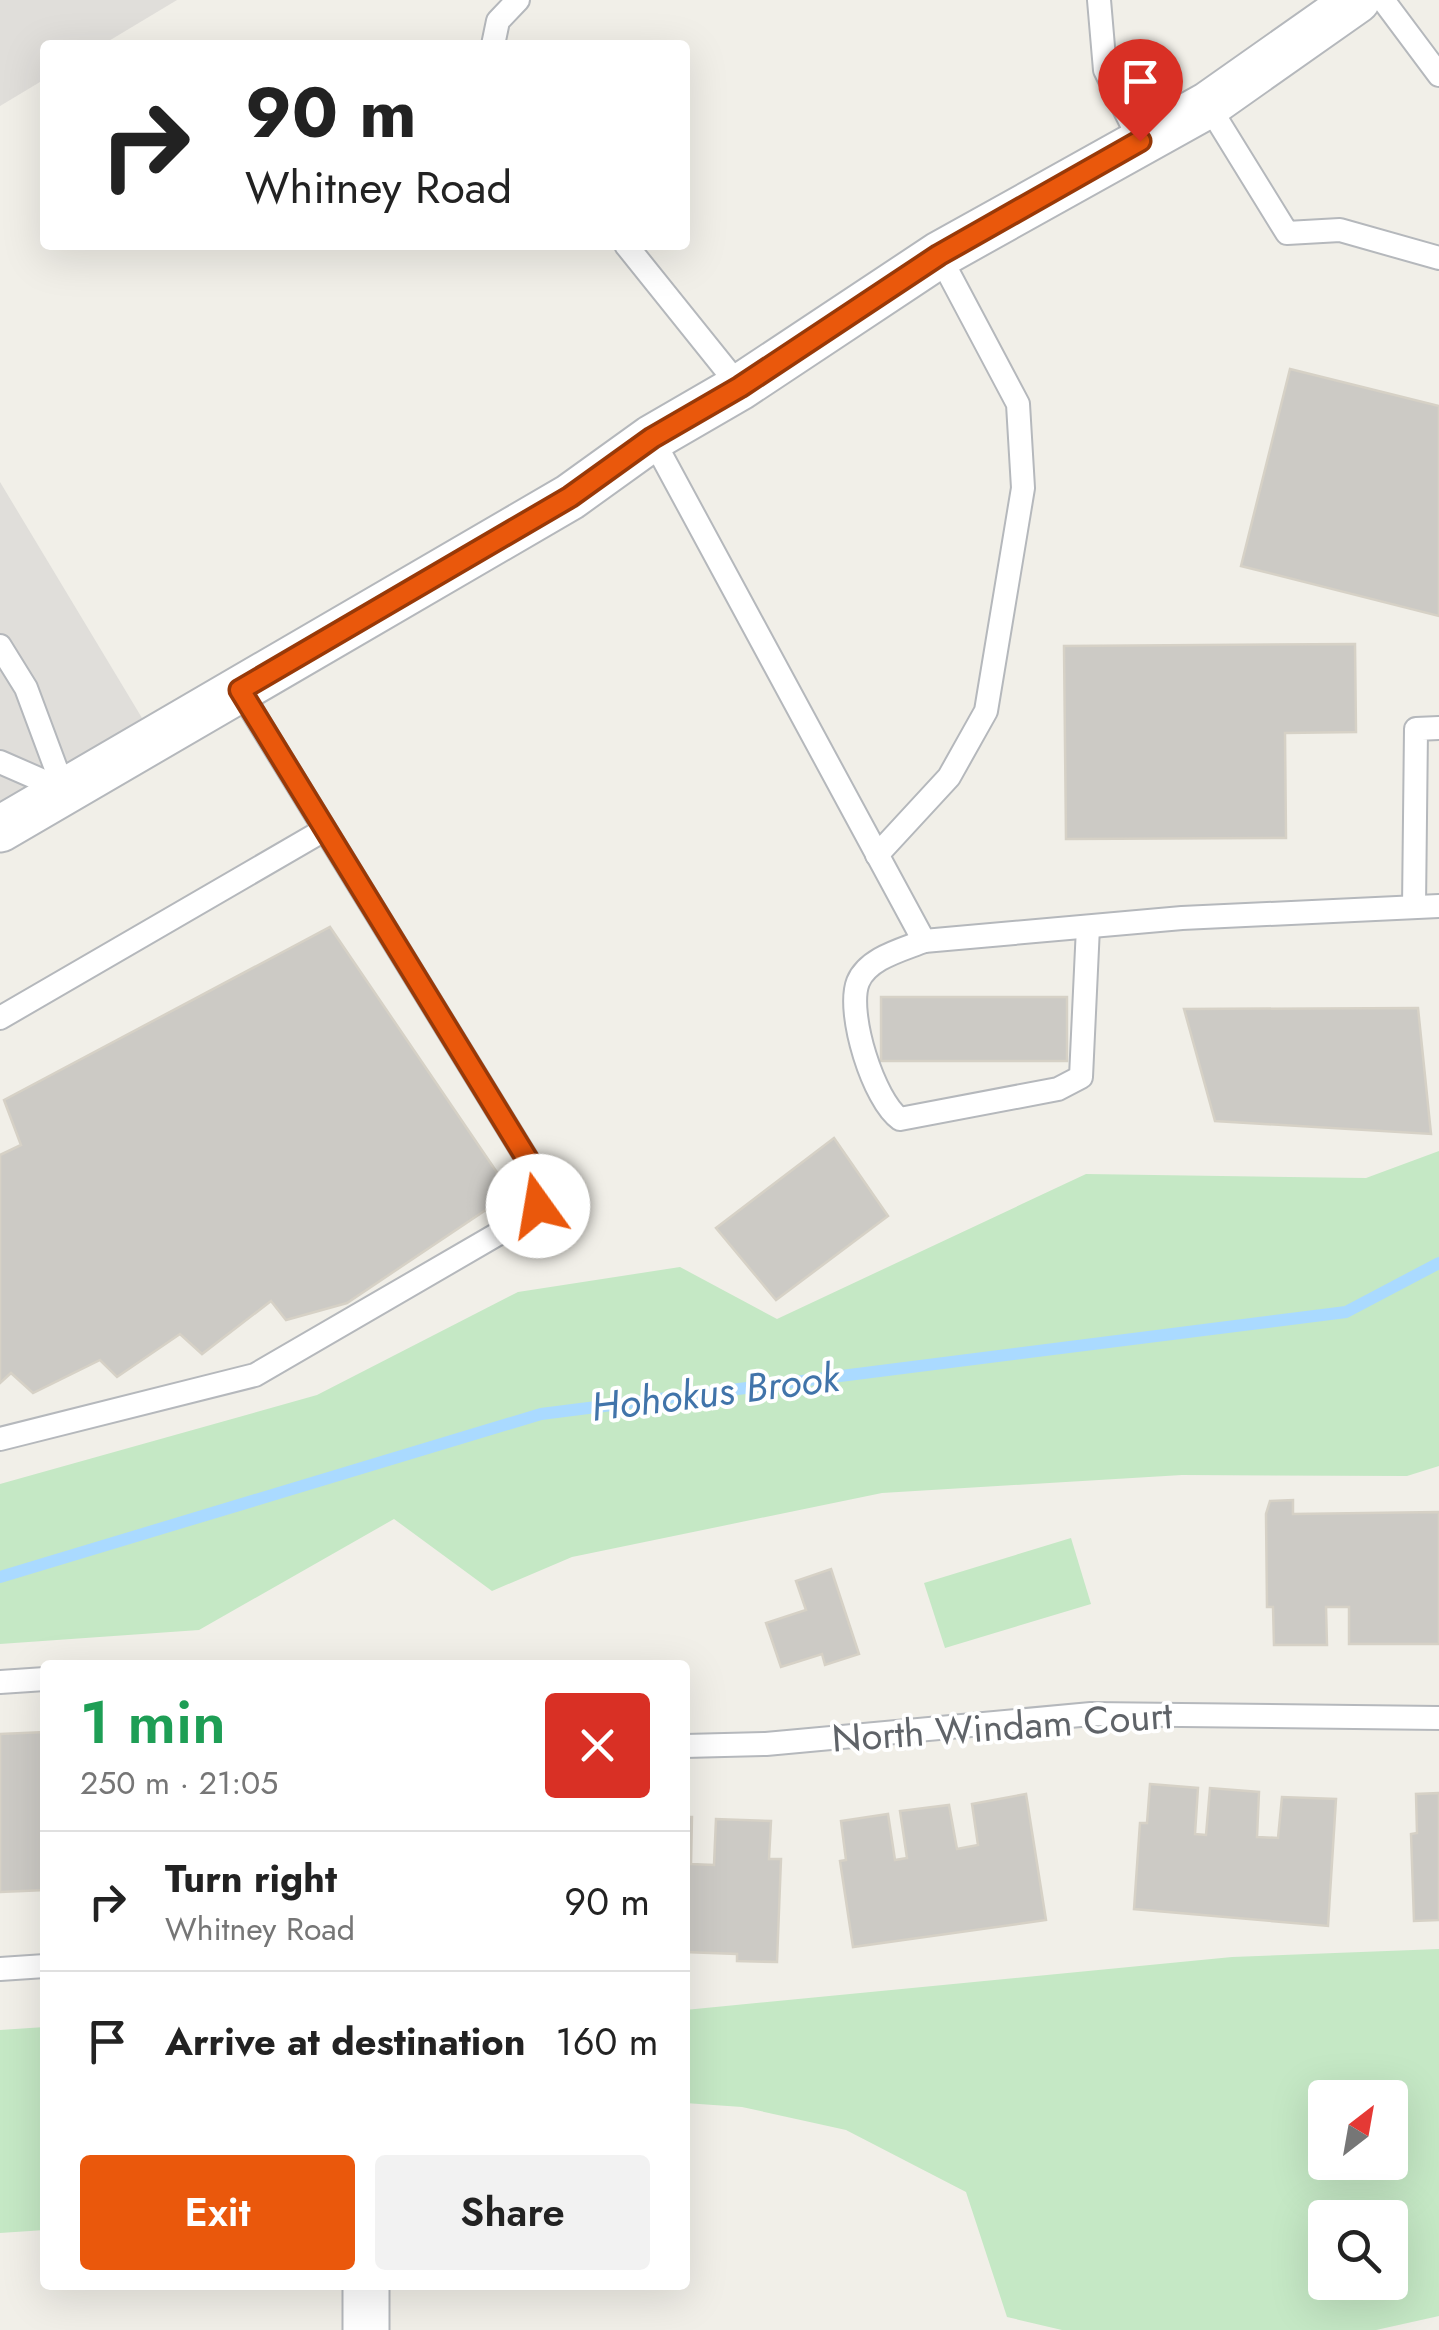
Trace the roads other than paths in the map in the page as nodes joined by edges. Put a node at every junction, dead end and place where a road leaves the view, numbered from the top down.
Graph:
1 (518, 0) edge
2 (1099, 0) edge
3 (1357, 0) edge
4 (1382, 0) edge
5 (494, 40) edge
6 (1439, 75) edge
7 (1208, 106) junction
8 (1140, 141) junction
9 (630, 250) edge
10 (939, 255) junction
11 (1439, 258) edge
12 (740, 387) junction
13 (652, 438) junction
14 (0, 646) edge
15 (240, 690) junction
16 (1439, 728) edge
17 (0, 762) edge
18 (64, 790) junction
19 (0, 829) edge
20 (324, 830) junction
21 (877, 855) junction
22 (1439, 906) edge
23 (1414, 907) junction
24 (1088, 927) junction
25 (924, 941) junction
26 (0, 1018) edge
27 (0, 1439) edge
28 (40, 1679) edge
29 (0, 1682) edge
30 (1439, 1718) edge
31 (690, 1746) edge
32 (40, 1966) edge
33 (0, 1969) edge
34 (366, 2290) edge
35 (366, 2330) edge

1 - 5 lane
2 - 8 lane
3 - 7 street
4 - 6 lane
7 - 8 street
7 - 11 lane
8 - 10 street
9 - 12 lane
10 - 12 street
10 - 21 lane
12 - 13 street
13 - 15 street
13 - 21 lane
14 - 18 lane
15 - 18 street
15 - 20 lane
16 - 23 lane
17 - 18 lane
18 - 19 street
20 - 26 lane
20 - 27 lane
21 - 25 lane
22 - 23 lane
23 - 24 lane
24 - 25 lane
24 - 25 lane
28 - 29 lane
30 - 31 lane, North Windam Court
32 - 33 lane
34 - 35 street

